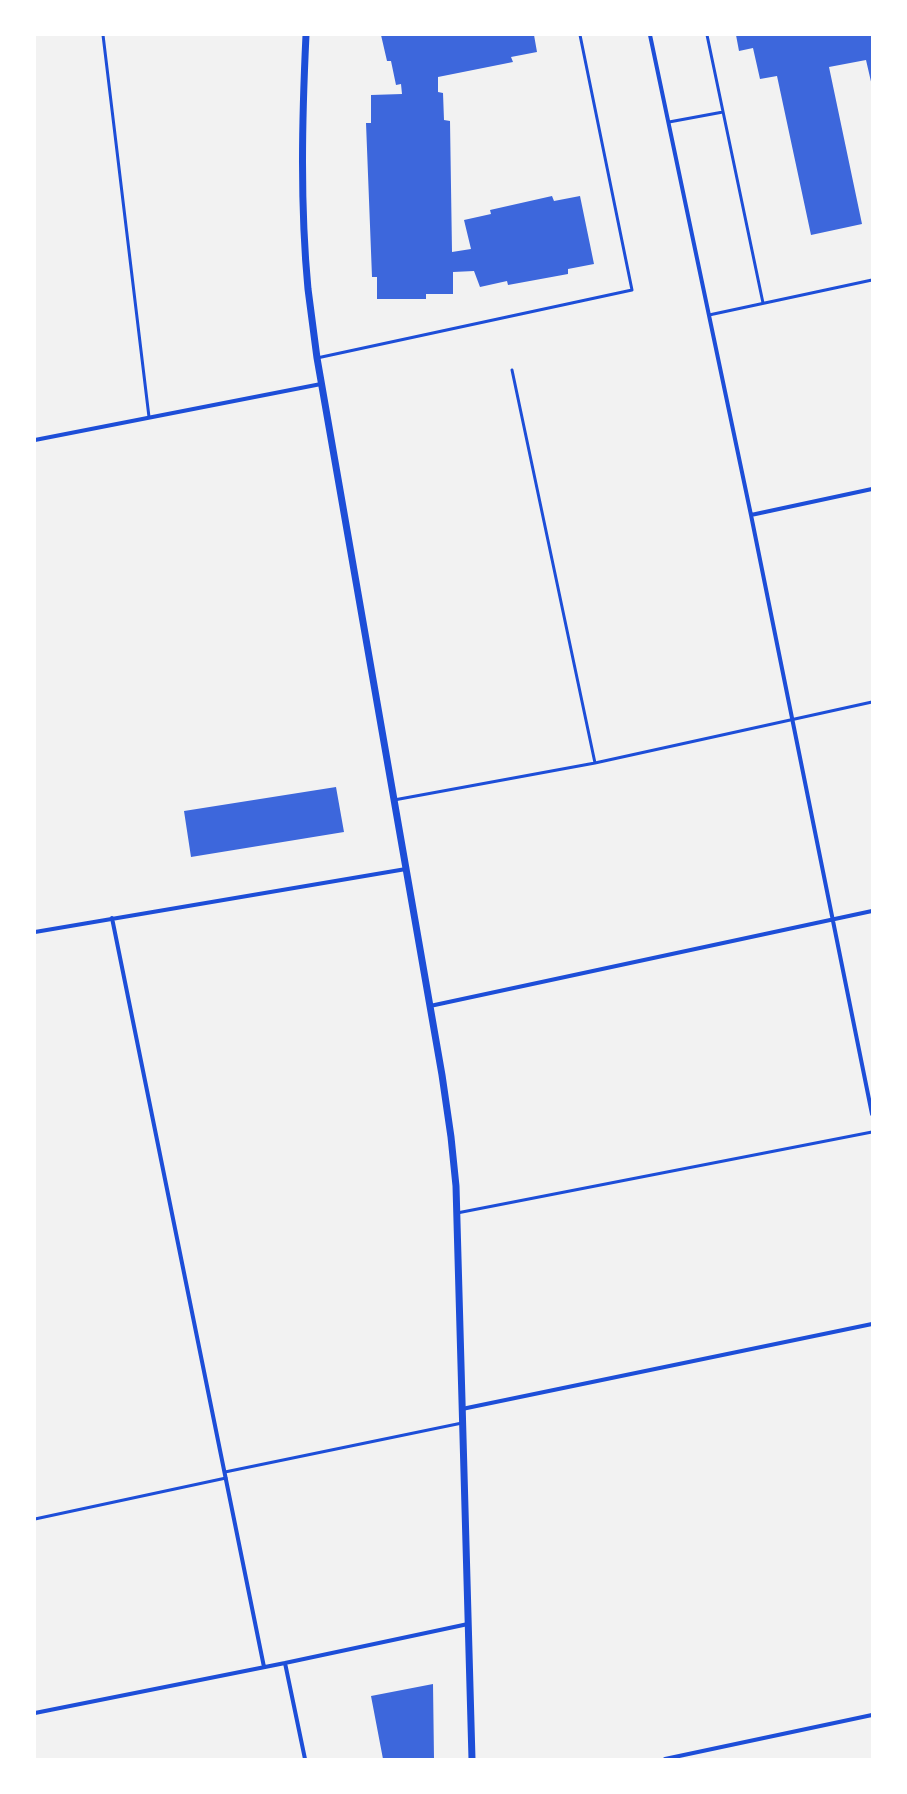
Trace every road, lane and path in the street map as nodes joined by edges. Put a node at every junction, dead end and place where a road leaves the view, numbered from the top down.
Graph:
1 (103, 35) edge
2 (306, 35) edge
3 (580, 35) edge
4 (650, 35) edge
5 (707, 35) edge
6 (723, 112) junction
7 (669, 122) junction
8 (872, 280) edge
9 (763, 303) junction
10 (709, 314) junction
11 (317, 358) junction
12 (512, 370) dead end
13 (321, 384) junction
14 (149, 417) junction
15 (35, 440) edge
16 (872, 489) edge
17 (752, 515) junction
18 (872, 702) edge
19 (792, 720) junction
20 (594, 763) junction
21 (394, 800) junction
22 (406, 869) junction
23 (872, 911) edge
24 (112, 918) junction
25 (832, 920) junction
26 (35, 932) edge
27 (430, 1006) junction
28 (872, 1114) edge
29 (872, 1132) edge
30 (457, 1213) junction
31 (872, 1324) edge
32 (462, 1409) junction
33 (462, 1422) junction
34 (224, 1472) junction
35 (226, 1478) junction
36 (35, 1519) edge
37 (468, 1624) junction
38 (285, 1663) junction
39 (264, 1667) junction
40 (35, 1713) edge
41 (872, 1715) edge
42 (305, 1759) edge
43 (472, 1759) edge
44 (664, 1759) edge

1 - 14 lane
2 - 11 street
3 - 11 lane
4 - 7 street
5 - 6 lane
6 - 7 lane
6 - 9 lane
7 - 10 street
8 - 9 lane
9 - 10 lane
10 - 17 street
11 - 13 street
12 - 20 lane
13 - 14 street
13 - 21 street
14 - 15 street
16 - 17 street
17 - 19 street
18 - 19 lane
19 - 20 lane
19 - 25 street
20 - 21 lane
21 - 22 street
22 - 24 street
22 - 27 street
23 - 25 street
24 - 26 street
24 - 34 street
25 - 27 street
25 - 28 street
27 - 30 street
29 - 30 lane
30 - 32 street
31 - 32 street
32 - 33 street
33 - 34 lane
33 - 37 street
34 - 35 street
35 - 36 lane
35 - 39 street
37 - 38 street
37 - 43 street
38 - 39 street
38 - 42 street
39 - 40 street
41 - 44 street

